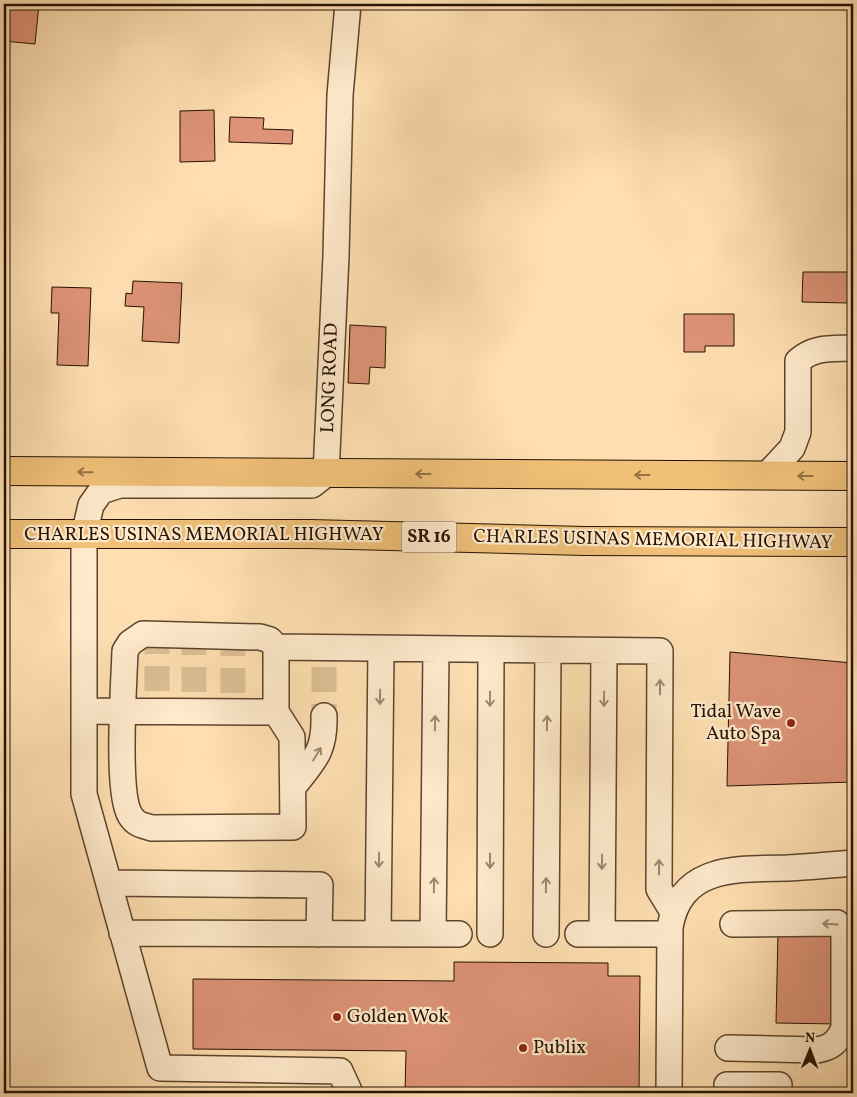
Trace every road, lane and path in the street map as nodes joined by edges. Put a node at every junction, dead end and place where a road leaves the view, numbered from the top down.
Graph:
1 (348, 4) edge
2 (853, 348) edge
3 (4, 471) edge
4 (326, 474) junction
5 (766, 476) junction
6 (853, 476) edge
7 (4, 534) edge
8 (84, 535) junction
9 (853, 542) edge
10 (276, 648) junction
11 (381, 649) junction
12 (436, 649) junction
13 (491, 650) junction
14 (548, 650) junction
15 (604, 651) junction
16 (84, 711) junction
17 (124, 711) junction
18 (276, 712) junction
19 (324, 716) tunnel mouth
20 (293, 787) junction
21 (853, 863) edge
22 (789, 868) junction
23 (853, 877) edge
24 (109, 883) junction
25 (671, 923) junction
26 (733, 924) dead end
27 (122, 933) junction
28 (319, 934) junction
29 (378, 934) junction
30 (433, 934) junction
31 (459, 934) dead end
32 (490, 934) dead end
33 (546, 934) dead end
34 (728, 1048) dead end
35 (727, 1085) dead end
36 (779, 1085) dead end
37 (350, 1093) edge
38 (669, 1093) edge

1 - 4 street, LONG ROAD
2 - 5 street
4 -> 3 highway
5 -> 4 highway
4 - 8 street
6 -> 5 highway
7 - 8 highway, CHARLES USINAS MEMORIAL HIGHWAY / SR 16
8 - 9 highway, CHARLES USINAS MEMORIAL HIGHWAY / SR 16
8 - 16 street
10 - 11 street
10 - 17 street
10 - 18 street
11 - 12 street
11 -> 29 street
12 - 13 street
30 -> 12 street
13 - 14 street
13 -> 32 street
14 - 15 street
33 -> 14 street
25 -> 15 street
15 -> 25 street
16 - 17 street
16 - 24 street
17 - 18 street
17 - 20 street
18 - 20 street
20 -> 19 street
21 - 22 street
22 - 23 street
22 - 25 street
24 - 27 street
24 - 28 street
25 - 38 street
34 -> 26 street
27 - 28 street
27 - 37 street
28 - 29 street
29 - 30 street
30 - 31 street
35 - 36 street

